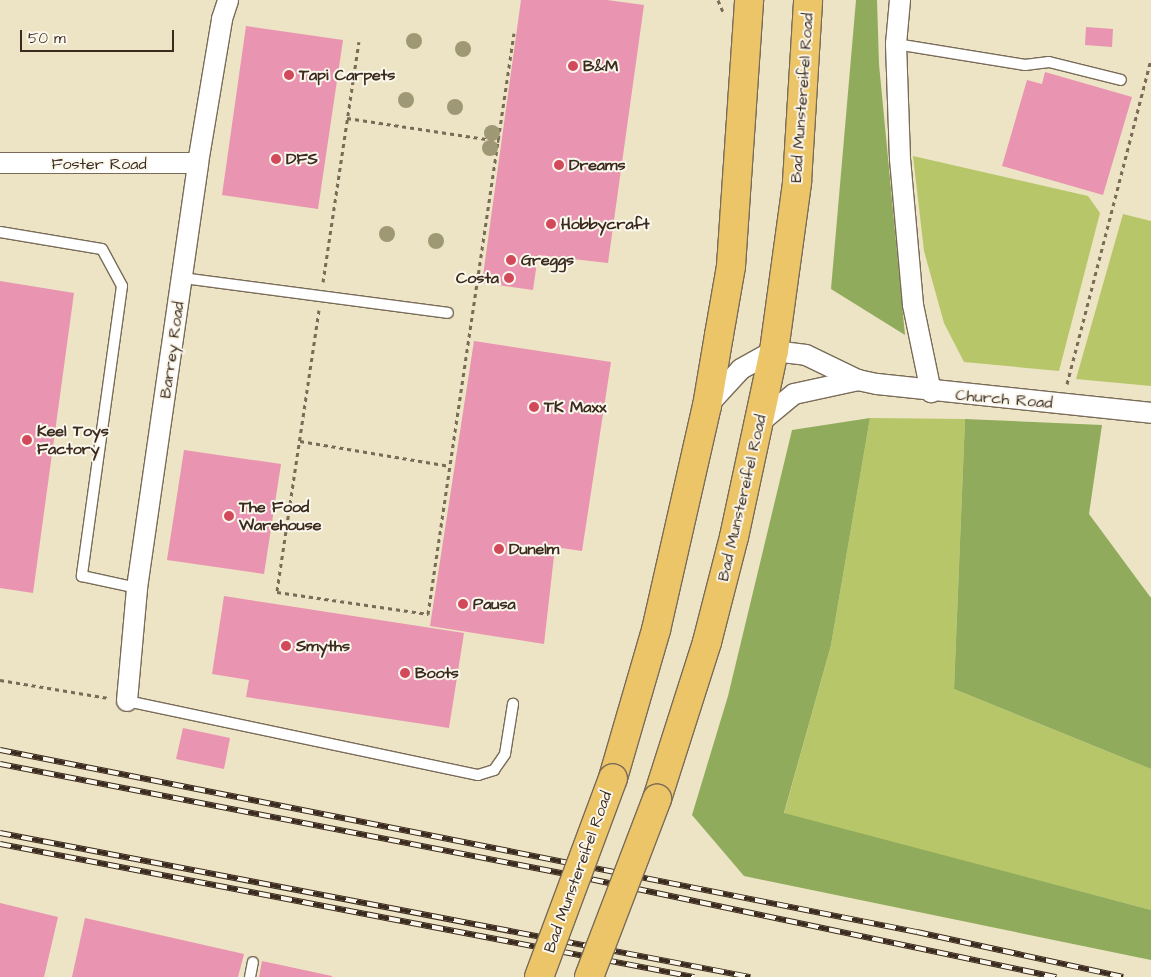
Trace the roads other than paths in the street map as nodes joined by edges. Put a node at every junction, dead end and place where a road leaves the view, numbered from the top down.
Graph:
1 (228, 0) edge
2 (749, 0) edge
3 (808, 0) edge
4 (900, 0) edge
5 (896, 44) junction
6 (1121, 80) dead end
7 (0, 163) edge
8 (198, 163) junction
9 (0, 232) edge
10 (183, 278) junction
11 (448, 314) dead end
12 (774, 351) junction
13 (858, 380) junction
14 (931, 392) junction
15 (707, 406) junction
16 (1151, 413) edge
17 (759, 423) junction
18 (138, 588) junction
19 (127, 701) joint
20 (513, 704) dead end
21 (253, 962) dead end
22 (250, 977) edge
23 (539, 977) edge
24 (589, 977) edge

1 - 8 street, Barrey Road
2 - 15 highway, Bad Munstereifel Road
3 - 12 highway, Bad Munstereifel Road
4 - 5 street
5 - 6 lane
5 - 14 street
7 - 8 street, Foster Road
8 - 10 street, Barrey Road
9 - 18 lane
10 - 11 lane
10 - 18 street, Barrey Road
12 - 13 street, Church Road
12 - 15 street
12 - 17 highway, Bad Munstereifel Road
13 - 14 street, Church Road
13 - 17 street, Church Road
14 - 16 street, Church Road
15 - 23 highway, Bad Munstereifel Road, bridge
17 - 24 highway, Bad Munstereifel Road, bridge
18 - 19 street, Barrey Road
19 - 20 lane
21 - 22 lane

